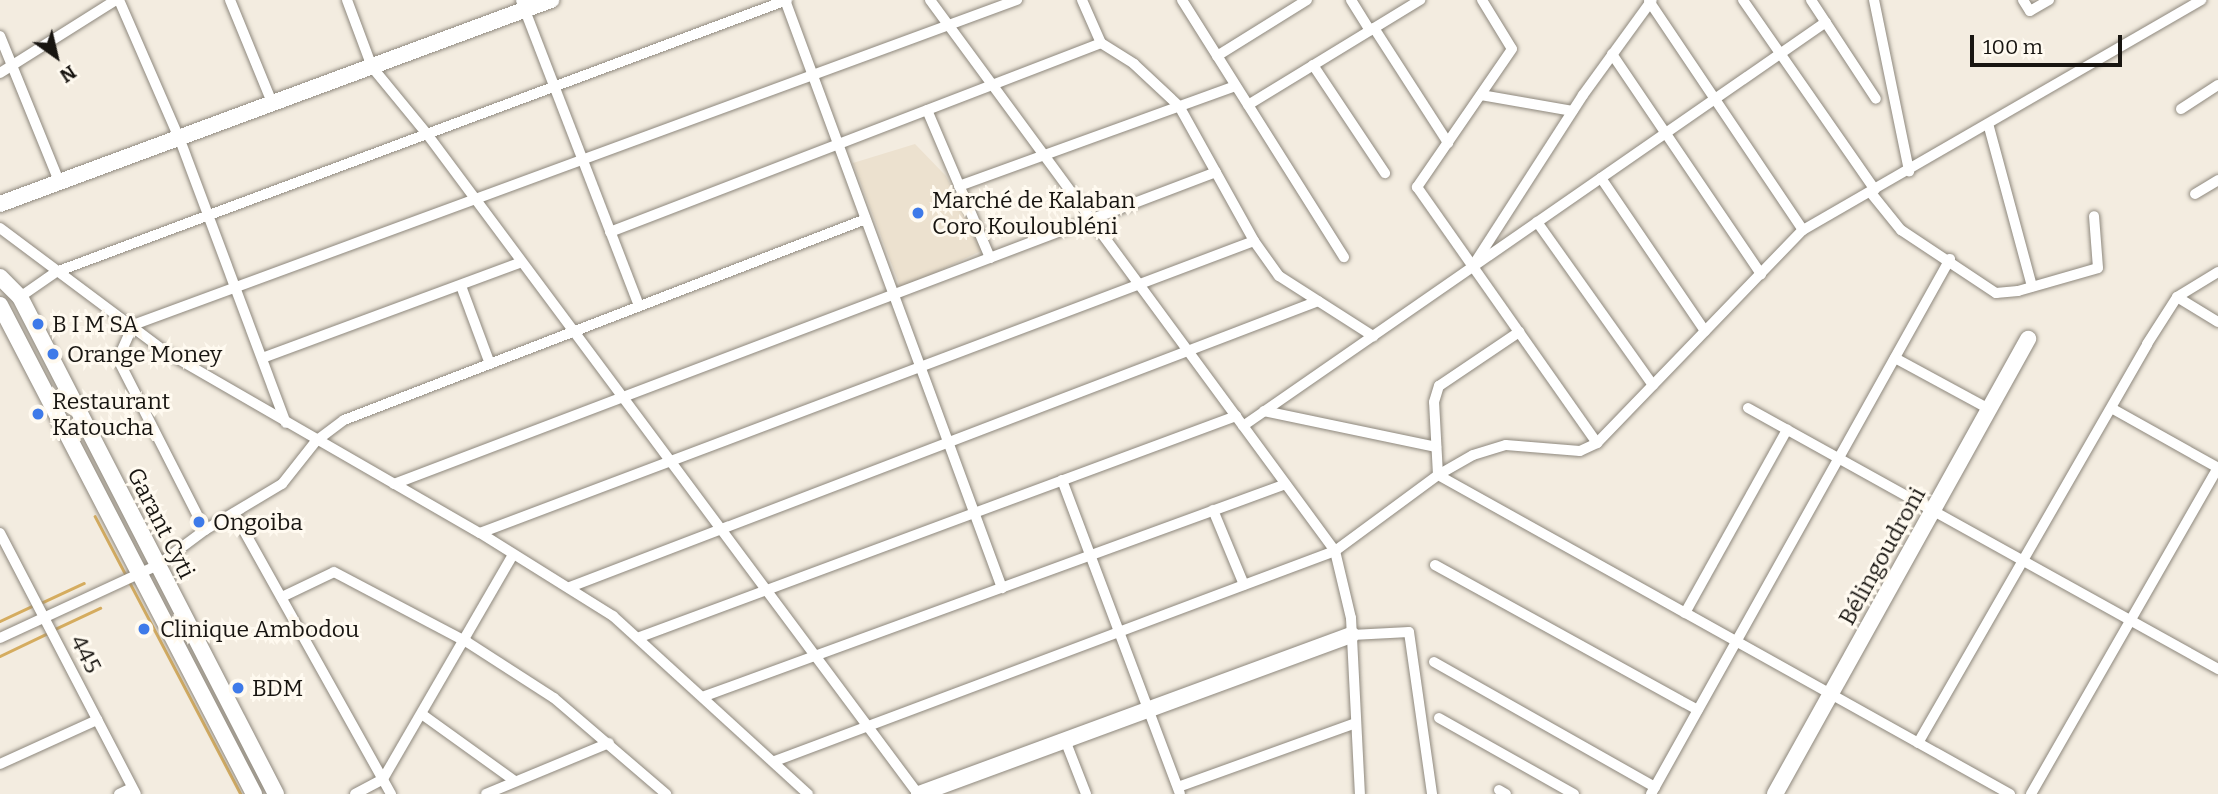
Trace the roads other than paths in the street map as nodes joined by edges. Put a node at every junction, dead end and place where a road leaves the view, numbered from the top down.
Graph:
1 (117, 0) edge
2 (230, 0) edge
3 (347, 0) edge
4 (551, 0) edge
5 (786, 0) edge
6 (930, 0) edge
7 (1017, 0) edge
8 (1082, 0) edge
9 (1182, 0) edge
10 (1307, 0) edge
11 (1352, 0) edge
12 (1420, 0) edge
13 (1482, 0) edge
14 (1743, 0) edge
15 (1811, 0) edge
16 (1874, 0) edge
17 (2023, 0) edge
18 (2049, 0) edge
19 (2201, 0) edge
20 (1651, 1) edge
21 (523, 5) edge
22 (1826, 22) junction
23 (949, 26) junction
24 (1372, 29) junction
25 (0, 36) edge
26 (1101, 43) junction
27 (1612, 54) junction
28 (1780, 54) junction
29 (1217, 56) junction
30 (1313, 65) junction
31 (11, 66) junction
32 (372, 68) junction
33 (0, 73) edge
34 (813, 75) junction
35 (993, 85) junction
36 (2218, 85) edge
37 (554, 86) junction
38 (1236, 86) junction
39 (1481, 95) junction
40 (1715, 99) junction
41 (1876, 99) dead end
42 (273, 105) junction
43 (1248, 105) junction
44 (1179, 106) junction
45 (2181, 109) dead end
46 (927, 110) junction
47 (1573, 111) junction
48 (1989, 127) junction
49 (427, 134) junction
50 (1665, 134) junction
51 (180, 140) junction
52 (1448, 143) junction
53 (838, 144) junction
54 (1045, 156) junction
55 (582, 160) junction
56 (1909, 171) junction
57 (1216, 172) junction
58 (1385, 173) dead end
59 (1601, 178) junction
60 (2218, 180) edge
61 (59, 181) junction
62 (959, 186) junction
63 (1873, 192) junction
64 (2195, 194) dead end
65 (474, 200) junction
66 (0, 204) edge
67 (209, 214) junction
68 (2094, 216) dead end
69 (866, 219) junction
70 (1092, 220) junction
71 (1537, 222) junction
72 (0, 228) edge
73 (1804, 230) junction
74 (610, 232) junction
75 (1254, 242) junction
76 (1344, 257) dead end
77 (990, 258) junction
78 (1950, 259) junction
79 (519, 263) junction
80 (1473, 267) junction
81 (56, 272) junction
82 (2218, 272) edge
83 (1761, 275) junction
84 (0, 278) edge
85 (1140, 285) junction
86 (461, 286) junction
87 (2032, 286) junction
88 (237, 287) junction
89 (893, 294) junction
90 (20, 297) junction
91 (2177, 298) junction
92 (1318, 301) junction
93 (0, 305) edge
94 (639, 306) junction
95 (2218, 322) edge
96 (134, 325) junction
97 (1705, 331) junction
98 (570, 332) junction
99 (1519, 332) junction
100 (1373, 336) junction
101 (2028, 339) dead end
102 (1189, 352) junction
103 (265, 357) junction
104 (1895, 358) junction
105 (490, 364) junction
106 (920, 367) junction
107 (1653, 385) junction
108 (624, 397) junction
109 (1748, 408) dead end
110 (1989, 409) junction
111 (2113, 409) junction
112 (1264, 411) junction
113 (1240, 421) junction
114 (286, 423) junction
115 (1787, 430) junction
116 (316, 440) junction
117 (948, 442) junction
118 (1597, 443) junction
119 (1436, 447) junction
120 (1838, 459) junction
121 (671, 461) junction
122 (2218, 468) edge
123 (1438, 475) junction
124 (1062, 480) junction
125 (394, 484) junction
126 (1286, 484) junction
127 (1213, 510) junction
128 (1933, 511) junction
129 (234, 513) junction
130 (974, 514) junction
131 (721, 529) junction
132 (205, 530) junction
133 (0, 533) edge
134 (481, 533) junction
135 (1335, 551) junction
136 (513, 555) junction
137 (1091, 555) junction
138 (2023, 561) junction
139 (158, 565) junction
140 (1435, 565) dead end
141 (141, 575) junction
142 (1244, 585) junction
143 (570, 587) junction
144 (1002, 588) junction
145 (767, 590) junction
146 (284, 596) junction
147 (1685, 612) junction
148 (44, 618) junction
149 (2131, 620) junction
150 (1119, 632) junction
151 (1352, 635) junction
152 (640, 637) junction
153 (0, 638) edge
154 (1737, 641) junction
155 (467, 642) junction
156 (814, 656) junction
157 (1434, 662) dead end
158 (2218, 669) edge
159 (1831, 694) junction
160 (705, 696) junction
161 (1149, 710) junction
162 (1698, 710) junction
163 (423, 715) junction
164 (1439, 718) dead end
165 (97, 720) junction
166 (1356, 723) junction
167 (869, 726) junction
168 (1065, 740) junction
169 (609, 743) junction
170 (1918, 743) junction
171 (775, 761) junction
172 (0, 764) edge
173 (383, 779) junction
174 (515, 780) junction
175 (1179, 790) edge
176 (134, 791) edge
177 (1653, 791) edge
178 (119, 794) edge
179 (254, 794) edge
180 (276, 794) edge
181 (355, 794) edge
182 (391, 794) edge
183 (486, 794) edge
184 (666, 794) edge
185 (808, 794) edge
186 (918, 794) edge
187 (1086, 794) edge
188 (1360, 794) edge
189 (1432, 794) edge
190 (1574, 794) edge
191 (1775, 794) edge
192 (2010, 794) edge
193 (2031, 794) edge

1 - 31 street
1 - 51 street
2 - 42 street
3 - 32 street
4 - 21 street
5 - 34 street
5 - 37 street
6 - 23 street
7 - 23 street
8 - 26 street
9 - 29 street
10 - 29 street
11 - 24 street
12 - 24 street
13 - 39 street
14 - 28 street
15 - 22 street
16 - 56 street
17 - 18 street
19 - 48 street
20 - 27 street
20 - 40 street
21 - 32 street
21 - 37 street
22 - 28 street
22 - 41 street
23 - 34 street
23 - 35 street
24 - 30 street
24 - 52 street
25 - 31 street
26 - 35 street
26 - 44 street
27 - 47 street
27 - 50 street
28 - 40 street
28 - 63 street
29 - 38 street
30 - 43 street
30 - 58 street
31 - 33 street
31 - 61 street
32 - 42 street
32 - 49 street
34 - 53 street
34 - 55 street
35 - 46 street
35 - 54 street
36 - 45 street
37 - 49 street
37 - 55 street
38 - 43 street
38 - 44 street
39 - 47 street
39 - 52 street
40 - 50 street
40 - 73 street
42 - 51 street
43 - 76 street
44 - 54 street
44 - 57 street
46 - 53 street
46 - 62 street
47 - 80 street
48 - 56 street
48 - 87 street
49 - 65 street
49 - 67 street
50 - 59 street
50 - 83 street
51 - 61 street
51 - 67 street
52 - 80 street
53 - 69 street
53 - 74 street
54 - 62 street
54 - 70 street
55 - 65 street
55 - 74 street
56 - 63 street
57 - 70 street
57 - 75 street
59 - 71 street
59 - 97 street
60 - 64 street
61 - 66 street
62 - 77 street
63 - 73 street
63 - 78 street
65 - 79 street
65 - 88 street
67 - 81 street
67 - 88 street
68 - 87 street
69 - 89 street
69 - 94 street
70 - 77 street
70 - 85 street
71 - 80 street
71 - 107 street
72 - 81 street
73 - 83 street
74 - 94 street
75 - 85 street
75 - 92 street
77 - 89 street
78 - 87 street
78 - 104 street
79 - 86 street
79 - 98 street
80 - 99 street
80 - 100 street
81 - 90 street
81 - 96 street
82 - 91 street
83 - 97 street
84 - 90 street, Garant Cyti
85 - 102 street
85 - 106 street
86 - 103 street
86 - 105 street
88 - 96 street
88 - 103 street
89 - 106 street
89 - 108 street
90 - 139 street, Garant Cyti
91 - 95 street
91 - 111 street
92 - 100 street
92 - 102 street
93 - 141 street, Garant Cyti
94 - 98 street
96 - 114 street
96 - 132 street
97 - 107 street
98 - 105 street
98 - 108 street
99 - 118 street
99 - 119 street
100 - 112 street
101 - 110 street, Bélingoudroni
102 - 113 street
102 - 117 street
103 - 114 street
104 - 110 street
104 - 120 street
105 - 116 street
106 - 117 street
106 - 121 street
107 - 118 street
108 - 121 street
108 - 125 street
109 - 115 street
110 - 128 street, Bélingoudroni
111 - 122 street
111 - 138 street
112 - 113 street
112 - 119 street
113 - 124 street
113 - 126 street
114 - 116 street
115 - 120 street
115 - 147 street
116 - 125 street
116 - 129 street
117 - 130 street
117 - 131 street
118 - 123 street
119 - 123 street
120 - 128 street
120 - 154 street
121 - 131 street
121 - 134 street
122 - 149 street
123 - 135 street
123 - 147 street
124 - 130 street
124 - 137 street
125 - 134 street
126 - 127 street
126 - 135 street
127 - 137 street
127 - 142 street
128 - 138 street
128 - 159 street, Bélingoudroni
129 - 132 street
129 - 146 street
130 - 144 street
130 - 145 street
131 - 143 street
131 - 145 street
132 - 139 street
133 - 148 street, 445
134 - 136 street
135 - 142 street
135 - 151 street
136 - 143 street
136 - 155 street
137 - 144 street
137 - 150 street
138 - 149 street
138 - 170 street
139 - 141 street
139 - 180 street, Garant Cyti
140 - 162 street
141 - 148 street
141 - 179 street, Garant Cyti
142 - 150 street
143 - 152 street
144 - 156 street
145 - 152 street
145 - 156 street
146 - 155 street
146 - 173 street
147 - 154 street
148 - 153 street
148 - 165 street, 445
149 - 158 street
149 - 193 street
150 - 161 street
150 - 167 street
151 - 161 street
151 - 166 street
151 - 189 street
152 - 160 street
154 - 159 street
154 - 162 street
155 - 163 street
155 - 169 street
156 - 160 street
156 - 167 street
157 - 177 street
159 - 170 street
159 - 191 street, Bélingoudroni
160 - 171 street
161 - 168 street
161 - 175 street
162 - 177 street
163 - 173 street
163 - 174 street
164 - 190 street
165 - 172 street
165 - 176 street, 445
166 - 175 street
166 - 188 street
167 - 171 street
167 - 186 street
168 - 186 street
168 - 187 street
169 - 174 street
169 - 184 street
170 - 192 street
171 - 185 street
173 - 181 street
173 - 182 street
174 - 183 street
176 - 178 street

